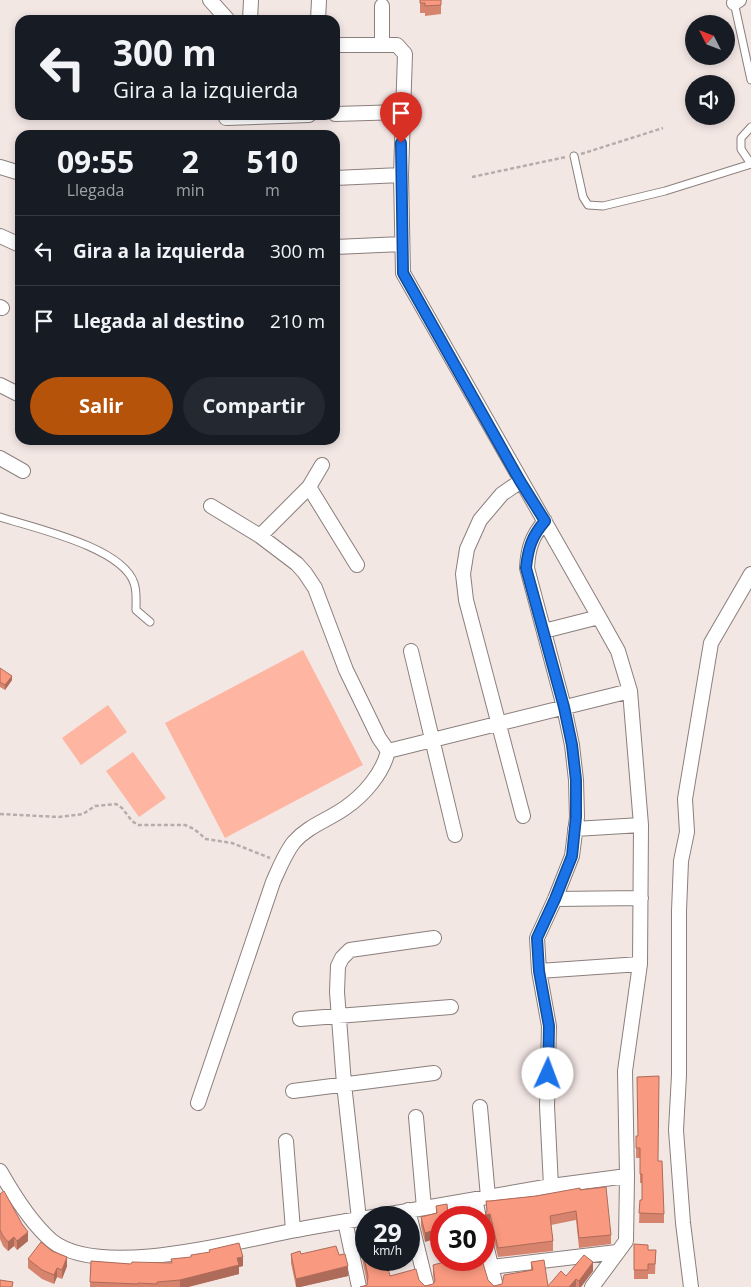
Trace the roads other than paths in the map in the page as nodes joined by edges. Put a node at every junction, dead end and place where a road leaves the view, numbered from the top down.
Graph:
1 (210, 0) edge
2 (251, 0) edge
3 (319, 0) edge
4 (735, 1) edge
5 (382, 6) dead end
6 (224, 15) edge
7 (250, 15) edge
8 (318, 15) edge
9 (340, 45) edge
10 (382, 45) junction
11 (751, 80) edge
12 (402, 112) junction
13 (340, 114) edge
14 (751, 127) edge
15 (574, 156) dead end
16 (751, 164) edge
17 (0, 167) edge
18 (15, 172) edge
19 (401, 175) junction
20 (340, 178) edge
21 (0, 236) edge
22 (15, 243) edge
23 (402, 244) junction
24 (340, 247) edge
25 (0, 385) edge
26 (15, 392) edge
27 (0, 458) edge
28 (322, 465) dead end
29 (23, 471) dead end
30 (520, 481) junction
31 (309, 487) junction
32 (211, 506) dead end
33 (0, 517) edge
34 (545, 521) junction
35 (260, 536) junction
36 (357, 565) dead end
37 (751, 574) edge
38 (599, 617) junction
39 (150, 622) dead end
40 (544, 631) junction
41 (411, 651) dead end
42 (630, 691) junction
43 (564, 707) junction
44 (498, 723) junction
45 (432, 739) junction
46 (388, 751) junction
47 (523, 816) dead end
48 (641, 826) junction
49 (575, 829) junction
50 (455, 835) dead end
51 (641, 898) junction
52 (555, 899) junction
53 (434, 938) dead end
54 (640, 964) junction
55 (539, 971) junction
56 (451, 1007) dead end
57 (340, 1015) junction
58 (300, 1019) dead end
59 (434, 1073) dead end
60 (344, 1084) junction
61 (293, 1091) dead end
62 (198, 1104) dead end
63 (480, 1107) dead end
64 (416, 1117) dead end
65 (286, 1141) dead end
66 (0, 1172) edge
67 (627, 1176) junction
68 (551, 1186) junction
69 (481, 1198) junction
70 (362, 1206) edge
71 (480, 1206) edge
72 (420, 1208) edge
73 (424, 1208) junction
74 (355, 1220) edge
75 (345, 1222) junction
76 (294, 1230) junction
77 (617, 1252) junction
78 (420, 1259) edge
79 (495, 1267) edge
80 (492, 1271) edge
81 (355, 1286) edge
82 (427, 1287) edge
83 (496, 1287) edge
84 (592, 1287) edge
85 (691, 1287) edge

1 - 6 street
2 - 7 street
3 - 8 street
4 - 11 lane
5 - 10 street
9 - 10 street
10 - 12 street
12 - 13 street
12 - 19 street
14 - 16 lane
15 - 16 lane
17 - 18 street
19 - 20 street
19 - 23 street
21 - 22 street
23 - 24 street
23 - 30 street
25 - 26 street
27 - 29 street
28 - 31 street
30 - 34 street
30 - 44 street
31 - 35 street
31 - 36 street
32 - 35 street
33 - 39 lane
34 - 38 street
34 - 40 street
35 - 46 street
37 - 85 street
38 - 40 street
38 - 42 street
40 - 43 street
41 - 45 street
42 - 43 street
42 - 48 street
43 - 44 street
43 - 49 street
44 - 45 street
44 - 47 street
45 - 46 street
45 - 50 street
46 - 62 street
48 - 49 street
48 - 51 street
49 - 52 street
51 - 52 street
51 - 54 street
52 - 55 street
53 - 57 street
54 - 55 street
54 - 67 street
55 - 68 street
56 - 57 street
57 - 58 street
57 - 60 street
59 - 60 street
60 - 61 street
60 - 70 street
63 - 69 street
64 - 73 street
65 - 76 street
66 - 76 street
67 - 68 street
67 - 77 street
68 - 69 street
69 - 71 street
69 - 73 street
72 - 73 street
74 - 75 street
75 - 76 street
75 - 81 street
77 - 79 street
77 - 84 street
78 - 82 street
80 - 83 street

